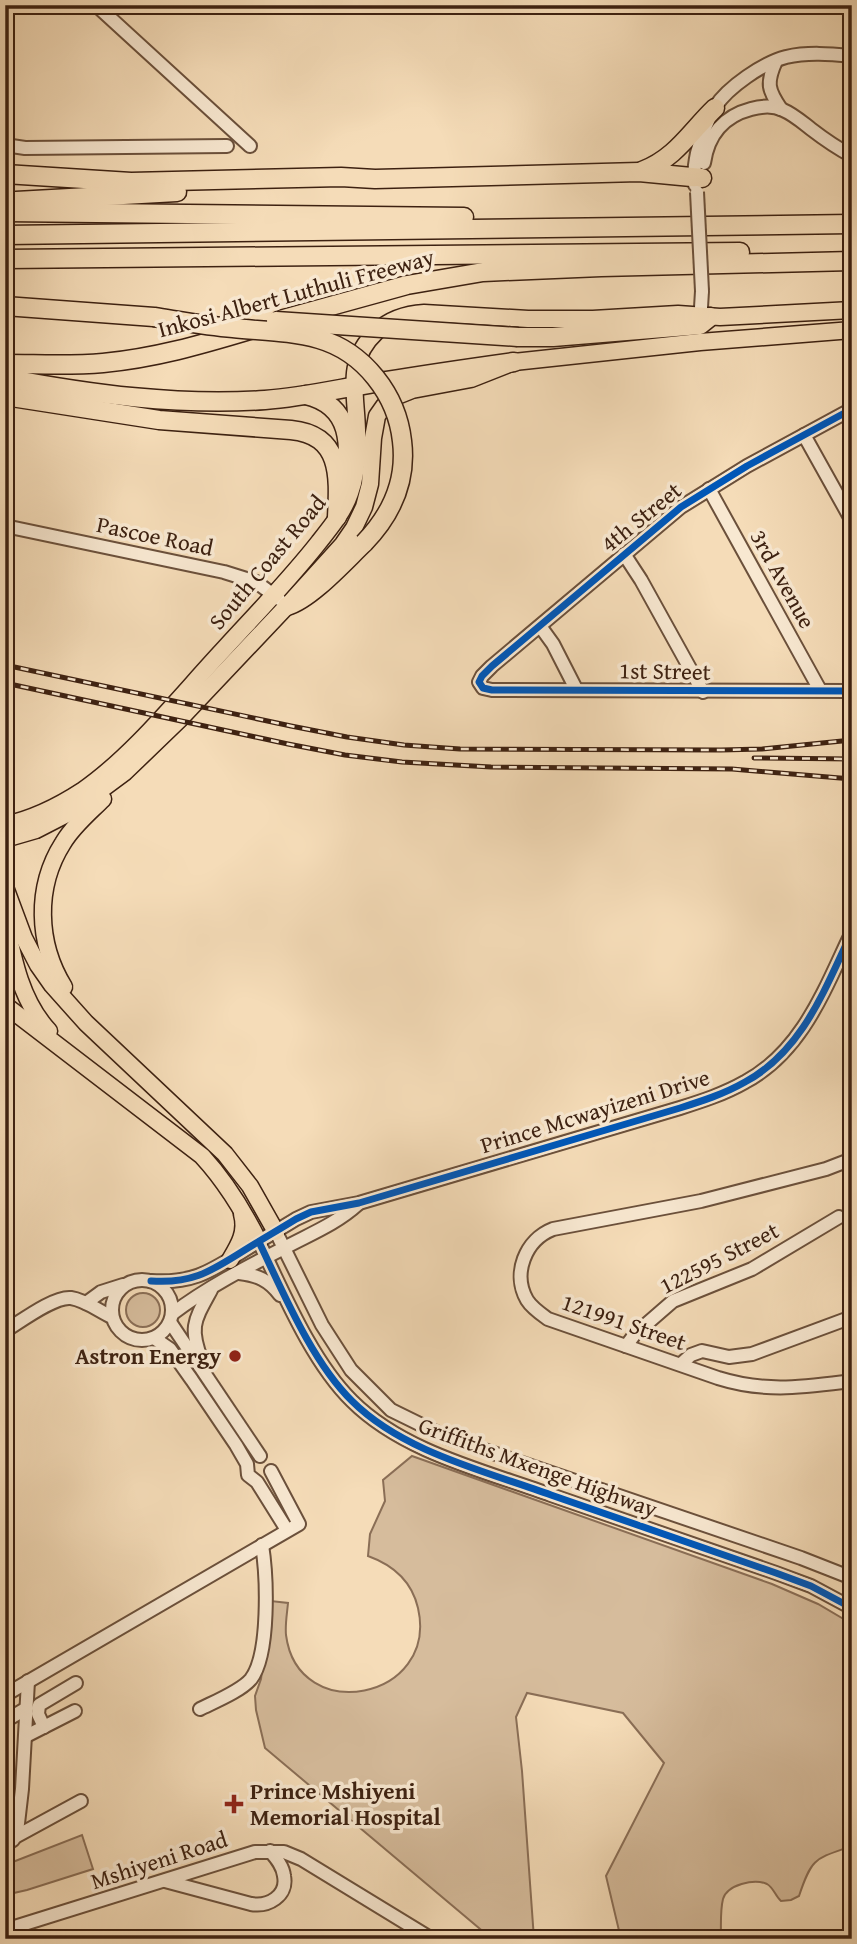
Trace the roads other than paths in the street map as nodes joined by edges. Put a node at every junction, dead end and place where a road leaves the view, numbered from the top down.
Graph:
1 (96, 5) edge
2 (852, 56) edge
3 (776, 61) junction
4 (715, 108) junction
5 (781, 109) junction
6 (5, 145) edge
7 (226, 146) dead end
8 (250, 146) dead end
9 (852, 156) edge
10 (639, 172) junction
11 (5, 174) edge
12 (375, 179) junction
13 (698, 183) junction
14 (5, 201) edge
15 (5, 212) edge
16 (852, 224) edge
17 (562, 227) junction
18 (5, 235) edge
19 (852, 250) edge
20 (5, 259) edge
21 (852, 261) edge
22 (5, 306) edge
23 (852, 310) edge
24 (154, 317) junction
25 (704, 328) junction
26 (852, 330) edge
27 (513, 362) junction
28 (5, 364) edge
29 (5, 378) edge
30 (354, 387) junction
31 (304, 395) junction
32 (5, 396) edge
33 (233, 402) junction
34 (64, 405) junction
35 (852, 409) edge
36 (804, 435) junction
37 (709, 489) junction
38 (341, 512) junction
39 (852, 521) edge
40 (5, 526) edge
41 (624, 554) junction
42 (281, 600) junction
43 (540, 626) junction
44 (480, 685) joint
45 (576, 689) junction
46 (820, 691) junction
47 (852, 691) edge
48 (703, 692) junction
49 (180, 719) junction
50 (5, 825) edge
51 (5, 839) edge
52 (5, 887) edge
53 (5, 919) edge
54 (852, 932) edge
55 (5, 1005) edge
56 (73, 1056) junction
57 (133, 1066) junction
58 (852, 1159) edge
59 (359, 1203) junction
60 (240, 1207) junction
61 (839, 1217) dead end
62 (276, 1232) junction
63 (259, 1242) junction
64 (284, 1247) junction
65 (266, 1257) junction
66 (234, 1266) junction
67 (151, 1281) junction
68 (125, 1285) junction
69 (211, 1289) junction
70 (86, 1303) junction
71 (112, 1317) junction
72 (852, 1317) edge
73 (171, 1318) junction
74 (300, 1324) junction
75 (5, 1331) edge
76 (154, 1338) junction
77 (626, 1346) junction
78 (681, 1364) junction
79 (209, 1379) junction
80 (852, 1381) edge
81 (260, 1456) junction
82 (247, 1464) junction
83 (271, 1471) junction
84 (257, 1482) junction
85 (287, 1530) junction
86 (261, 1545) junction
87 (852, 1578) edge
88 (852, 1608) edge
89 (29, 1681) junction
90 (76, 1683) dead end
91 (5, 1695) edge
92 (27, 1708) junction
93 (200, 1709) dead end
94 (75, 1711) dead end
95 (5, 1721) edge
96 (44, 1727) junction
97 (26, 1736) junction
98 (81, 1801) dead end
99 (20, 1808) junction
100 (5, 1816) edge
101 (10, 1841) edge
102 (270, 1851) junction
103 (163, 1881) junction
104 (5, 1930) edge
105 (432, 1939) edge

1 - 8 street
2 - 3 street
3 - 4 street
3 - 5 street
4 - 10 highway
4 - 13 street
5 - 9 street
5 - 13 street
6 - 7 street
10 - 12 highway
10 - 13 highway
11 - 12 highway
12 - 14 highway
13 - 25 street, bridge
15 - 17 highway
16 - 17 highway
17 - 18 highway
19 - 20 highway
21 - 28 highway, Inkosi Albert Luthuli Freeway
22 - 24 highway, Inkosi Albert Luthuli Freeway
23 - 25 main road, South Coast Road
24 - 25 highway, bridge
24 - 42 highway, bridge
25 - 26 main road, South Coast Road
25 - 27 main road, South Coast Road
25 - 30 main road, South Coast Road
27 - 30 highway
27 - 42 main road, South Coast Road
29 - 33 highway
30 - 31 highway
30 - 38 main road, South Coast Road
31 - 33 highway
31 - 38 highway
32 - 34 highway
33 - 34 highway
34 - 38 highway
35 - 36 street, 4th Street
36 - 37 street, 4th Street
36 - 39 street
37 - 41 street, 4th Street
37 - 46 street, 3rd Avenue
38 - 42 main road, South Coast Road
40 - 42 street, Pascoe Road
41 - 43 street, 4th Street
41 - 48 street
42 - 49 main road, South Coast Road
42 - 50 main road, South Coast Road
43 - 44 street, 4th Street
43 - 45 street
44 - 45 street, 1st Street
45 - 48 street, 1st Street
46 - 47 street, 1st Street
46 - 48 street, 1st Street
49 - 51 main road, South Coast Road
49 - 57 main road
52 - 57 main road
53 - 56 main road
54 - 59 street, Prince Mcwayizeni Drive
55 - 56 main road
56 - 60 main road
57 - 62 main road
58 - 77 street, 121991 Street
59 - 62 street, Prince Mcwayizeni Drive
59 - 64 street, Prince Mcwayizeni Drive
60 - 63 main road
60 - 66 main road
61 - 77 street, 122595 Street
62 - 63 street, Prince Mcwayizeni Drive
62 - 64 street, Griffiths Mxenge Highway
63 - 65 street, Griffiths Mxenge Highway
63 - 66 street, Prince Mcwayizeni Drive
64 - 65 street, Prince Mcwayizeni Drive
64 - 87 street, Griffiths Mxenge Highway
65 - 66 street, Prince Mcwayizeni Drive
65 - 74 street, Griffiths Mxenge Highway
66 - 67 street
66 - 69 street
66 - 74 street
67 - 68 street
67 - 73 street
68 - 70 street
68 - 71 street
69 - 73 street
69 - 79 street
70 - 71 street
70 - 75 street
71 - 76 street
72 - 78 street
73 - 76 street
73 - 79 street
74 - 88 street, Griffiths Mxenge Highway
76 - 82 street
77 - 78 street, 121991 Street
78 - 80 street, 121991 Street
79 - 81 street
81 - 82 street
81 - 83 street
82 - 84 street
83 - 84 street
83 - 85 street
84 - 85 street
85 - 86 street
86 - 89 street
86 - 93 street
89 - 91 street
89 - 92 street
90 - 96 street
92 - 95 street
92 - 97 street
94 - 96 street
96 - 97 street
97 - 99 street
98 - 101 street
99 - 100 street
99 - 101 street
102 - 103 street, Mshiyeni Road
102 - 103 street
102 - 105 street, Mshiyeni Road
103 - 104 street, Mshiyeni Road

